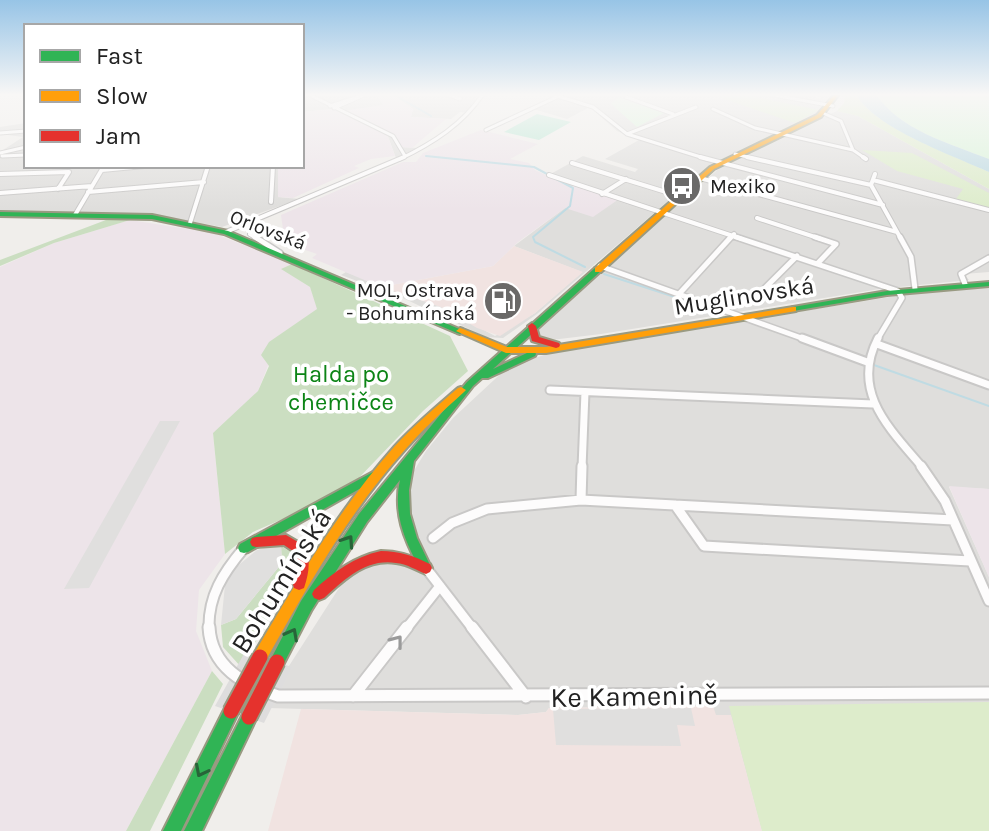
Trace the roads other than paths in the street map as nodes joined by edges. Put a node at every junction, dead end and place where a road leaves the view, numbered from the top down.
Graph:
1 (386, 133) edge
2 (445, 133) edge
3 (630, 133) edge
4 (775, 133) edge
5 (846, 133) edge
6 (627, 134) joint
7 (780, 134) junction
8 (24, 148) edge
9 (853, 150) junction
10 (0, 154) edge
11 (735, 154) junction
12 (24, 155) edge
13 (405, 156) junction
14 (866, 159) dead end
15 (572, 163) dead end
16 (717, 164) junction
17 (103, 168) edge
18 (208, 168) edge
19 (273, 168) edge
20 (0, 174) edge
21 (549, 175) dead end
22 (700, 178) junction
23 (626, 179) junction
24 (873, 180) junction
25 (204, 182) junction
26 (92, 186) junction
27 (58, 189) junction
28 (88, 192) junction
29 (0, 193) edge
30 (602, 194) junction
31 (679, 196) junction
32 (271, 202) dead end
33 (883, 205) junction
34 (989, 210) edge
35 (661, 212) junction
36 (0, 214) edge
37 (75, 215) junction
38 (264, 216) junction
39 (757, 218) dead end
40 (190, 223) junction
41 (226, 232) junction
42 (897, 232) junction
43 (734, 234) junction
44 (280, 253) junction
45 (797, 256) junction
46 (989, 258) edge
47 (818, 263) junction
48 (600, 266) junction
49 (965, 284) junction
50 (989, 284) edge
51 (915, 289) junction
52 (898, 291) junction
53 (679, 294) junction
54 (752, 301) dead end
55 (742, 316) junction
56 (532, 326) junction
57 (877, 344) junction
58 (562, 346) junction
59 (506, 350) junction
60 (541, 351) junction
61 (867, 362) junction
62 (470, 384) junction
63 (989, 385) edge
64 (550, 390) dead end
65 (585, 392) junction
66 (873, 404) junction
67 (417, 447) junction
68 (388, 465) junction
69 (581, 500) junction
70 (675, 505) junction
71 (953, 520) junction
72 (433, 538) dead end
73 (244, 548) junction
74 (970, 561) junction
75 (426, 568) junction
76 (440, 586) junction
77 (989, 601) edge
78 (306, 606) junction
79 (287, 611) junction
80 (989, 693) edge
81 (353, 696) junction
82 (526, 697) junction
83 (172, 831) edge
84 (193, 831) edge

1 - 13 street
2 - 13 street
3 - 6 street
4 - 7 street
5 - 9 street
6 - 16 street
7 - 9 street
7 - 11 main road, Bohumínská
8 - 10 street
9 - 14 street
10 - 12 street
11 - 16 main road, Bohumínská
11 - 24 street
13 - 38 street
15 - 23 street
16 - 22 main road, Bohumínská
16 - 33 street
17 - 26 street
18 - 25 street
19 - 32 street
20 - 27 street
21 - 30 street
22 - 31 main road, Bohumínská
22 - 42 street
23 - 30 street
23 - 31 street
24 - 33 street
24 - 34 street
25 - 28 street
25 - 40 street
26 - 27 street
26 - 28 street
27 - 29 street
28 - 37 street
30 - 35 street
31 - 35 main road, Bohumínská
33 - 42 street
35 - 43 street
35 - 48 main road, Bohumínská
36 - 37 main road, Orlovská
37 - 40 main road, Orlovská
38 - 41 street
38 - 44 street
39 - 47 street
40 - 41 main road, Orlovská
41 - 44 main road, Orlovská
42 - 51 street
43 - 45 street
43 - 53 street
44 - 59 main road, Orlovská
45 - 47 street
45 - 54 street
46 - 49 street
47 - 52 street
48 - 53 street
48 - 56 main road, Bohumínská
49 - 50 main road, Muglinovská
49 - 51 main road, Muglinovská
51 - 52 main road, Muglinovská
52 - 55 main road, Muglinovská
52 - 57 street
53 - 55 street
55 - 58 main road, Muglinovská
55 - 61 street
56 - 58 main road
56 - 59 main road, Bohumínská
57 - 61 street
57 - 63 street
58 - 60 main road, Muglinovská
59 - 60 main road, Muglinovská
59 - 62 main road, Bohumínská
60 - 62 main road
61 - 66 street
62 - 67 main road, Bohumínská
62 - 68 main road, Bohumínská
64 - 65 street
65 - 66 street
65 - 69 street
66 - 71 street
67 - 75 main road
78 -> 67 main road, Bohumínská
68 - 73 main road
68 - 79 main road, Bohumínská
69 - 70 street
69 - 72 street
70 - 71 street
70 - 74 street
71 - 74 street
73 - 79 main road
73 - 81 street, Ke Kamenině
74 - 77 street
75 - 76 street
75 - 78 main road
81 -> 76 street
76 - 82 street
84 -> 78 main road, Bohumínská, bridge
79 -> 83 main road, Bohumínská, bridge
80 - 82 street, Ke Kamenině
81 - 82 street, Ke Kamenině

